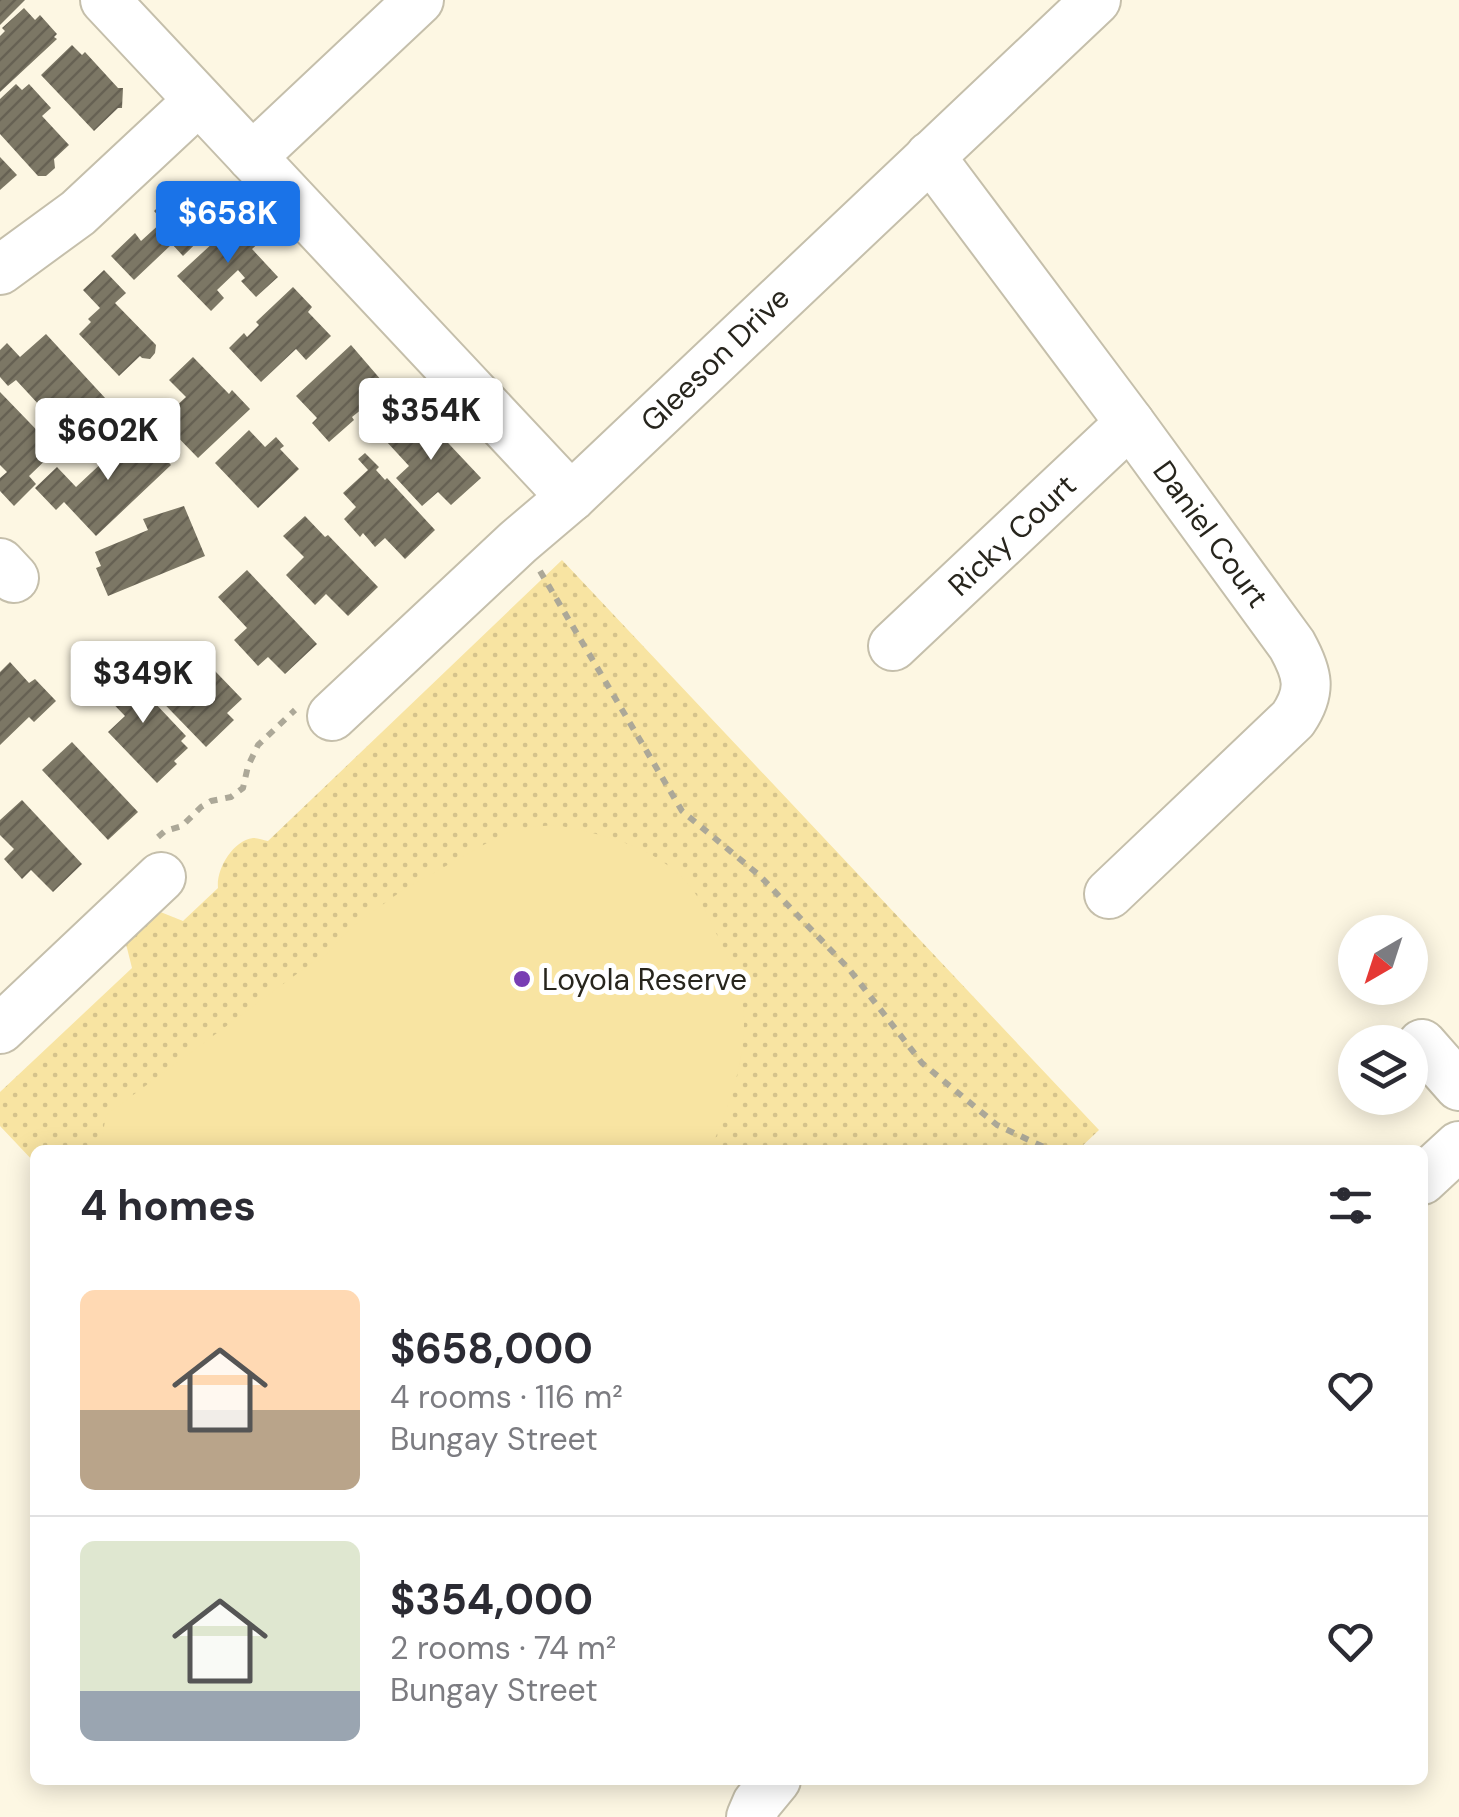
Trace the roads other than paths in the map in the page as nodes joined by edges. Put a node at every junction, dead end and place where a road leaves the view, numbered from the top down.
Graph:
1 (105, 0) edge
2 (419, 0) edge
3 (1088, 3) edge
4 (198, 100) junction
5 (930, 156) junction
6 (252, 158) junction
7 (0, 270) edge
8 (1130, 423) junction
9 (571, 497) junction
10 (893, 646) dead end
11 (316, 711) road end
12 (161, 877) road end
13 (1109, 894) dead end
14 (0, 1029) edge
15 (1428, 1051) edge
16 (1459, 1086) edge
17 (1459, 1146) edge
18 (1428, 1174) edge
19 (772, 1785) edge
20 (751, 1817) edge

1 - 4 street
2 - 6 street
3 - 5 street, Gleeson Drive
4 - 6 street
4 - 7 street
5 - 8 street, Daniel Court
5 - 9 street, Gleeson Drive
6 - 9 street
8 - 10 street, Ricky Court
8 - 13 street, Daniel Court
9 - 11 street, Gleeson Drive
12 - 14 street
15 - 16 street
17 - 18 street
19 - 20 street

